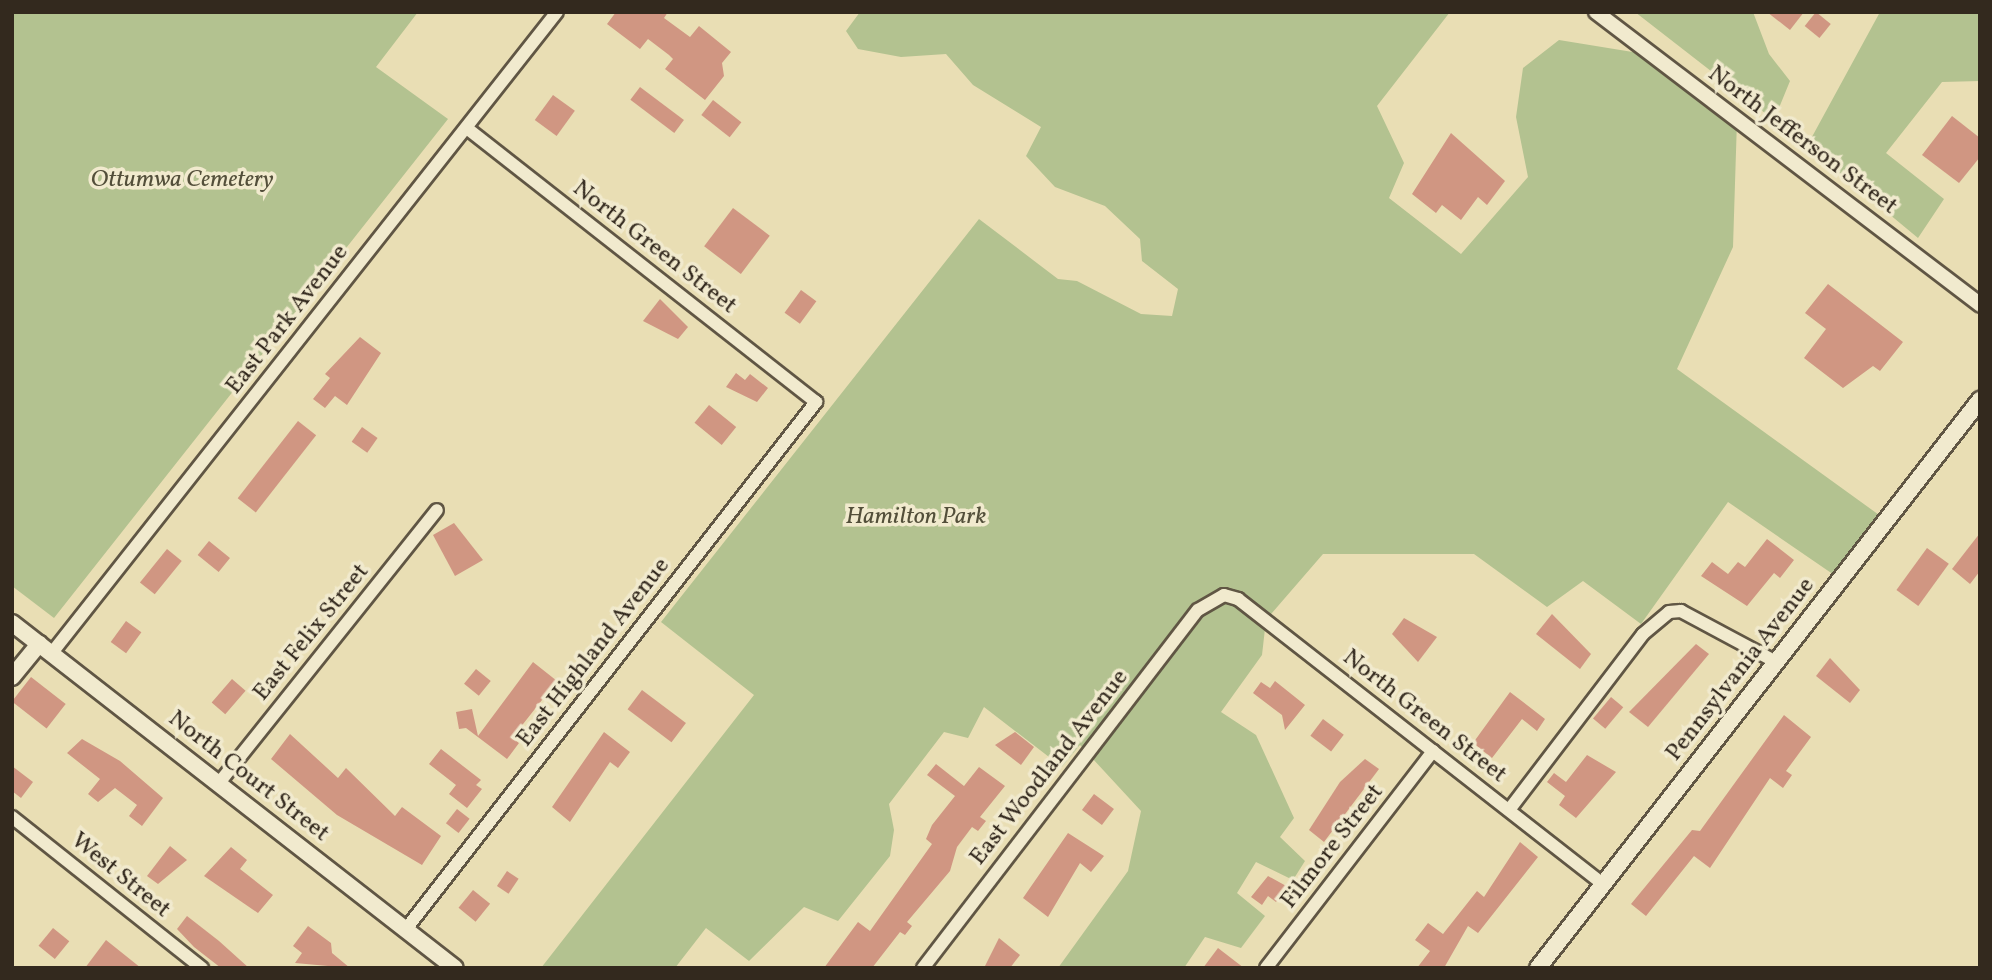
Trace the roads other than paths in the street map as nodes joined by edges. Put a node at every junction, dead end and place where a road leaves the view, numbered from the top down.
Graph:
1 (557, 12) edge
2 (1596, 12) edge
3 (467, 128) junction
4 (1980, 305) edge
5 (1980, 400) edge
6 (816, 402) joint
7 (437, 510) dead end
8 (1214, 598) joint
9 (12, 623) edge
10 (45, 649) junction
11 (1776, 662) junction
12 (12, 677) edge
13 (1433, 751) junction
14 (219, 783) junction
15 (1509, 810) junction
16 (12, 817) edge
17 (1603, 884) junction
18 (406, 929) junction
19 (202, 968) edge
20 (455, 968) edge
21 (922, 968) edge
22 (1266, 968) edge
23 (1538, 968) edge

1 - 3 street, East Park Avenue
2 - 4 street, North Jefferson Street
3 - 6 street, North Green Street
3 - 10 street, East Park Avenue
5 - 11 main road, Pennsylvania Avenue
6 - 18 street, East Highland Avenue
7 - 14 street, East Felix Street
8 - 13 street, North Green Street
8 - 21 street, East Woodland Avenue
9 - 10 main road, North Court Street
10 - 12 main road
10 - 14 main road, North Court Street
11 - 15 street
11 - 17 main road, Pennsylvania Avenue
13 - 15 street, North Green Street
13 - 22 street, Filmore Street
14 - 18 main road, North Court Street
15 - 17 street, North Green Street
16 - 19 street, West Street
17 - 23 main road, Pennsylvania Avenue
18 - 20 main road, North Court Street

